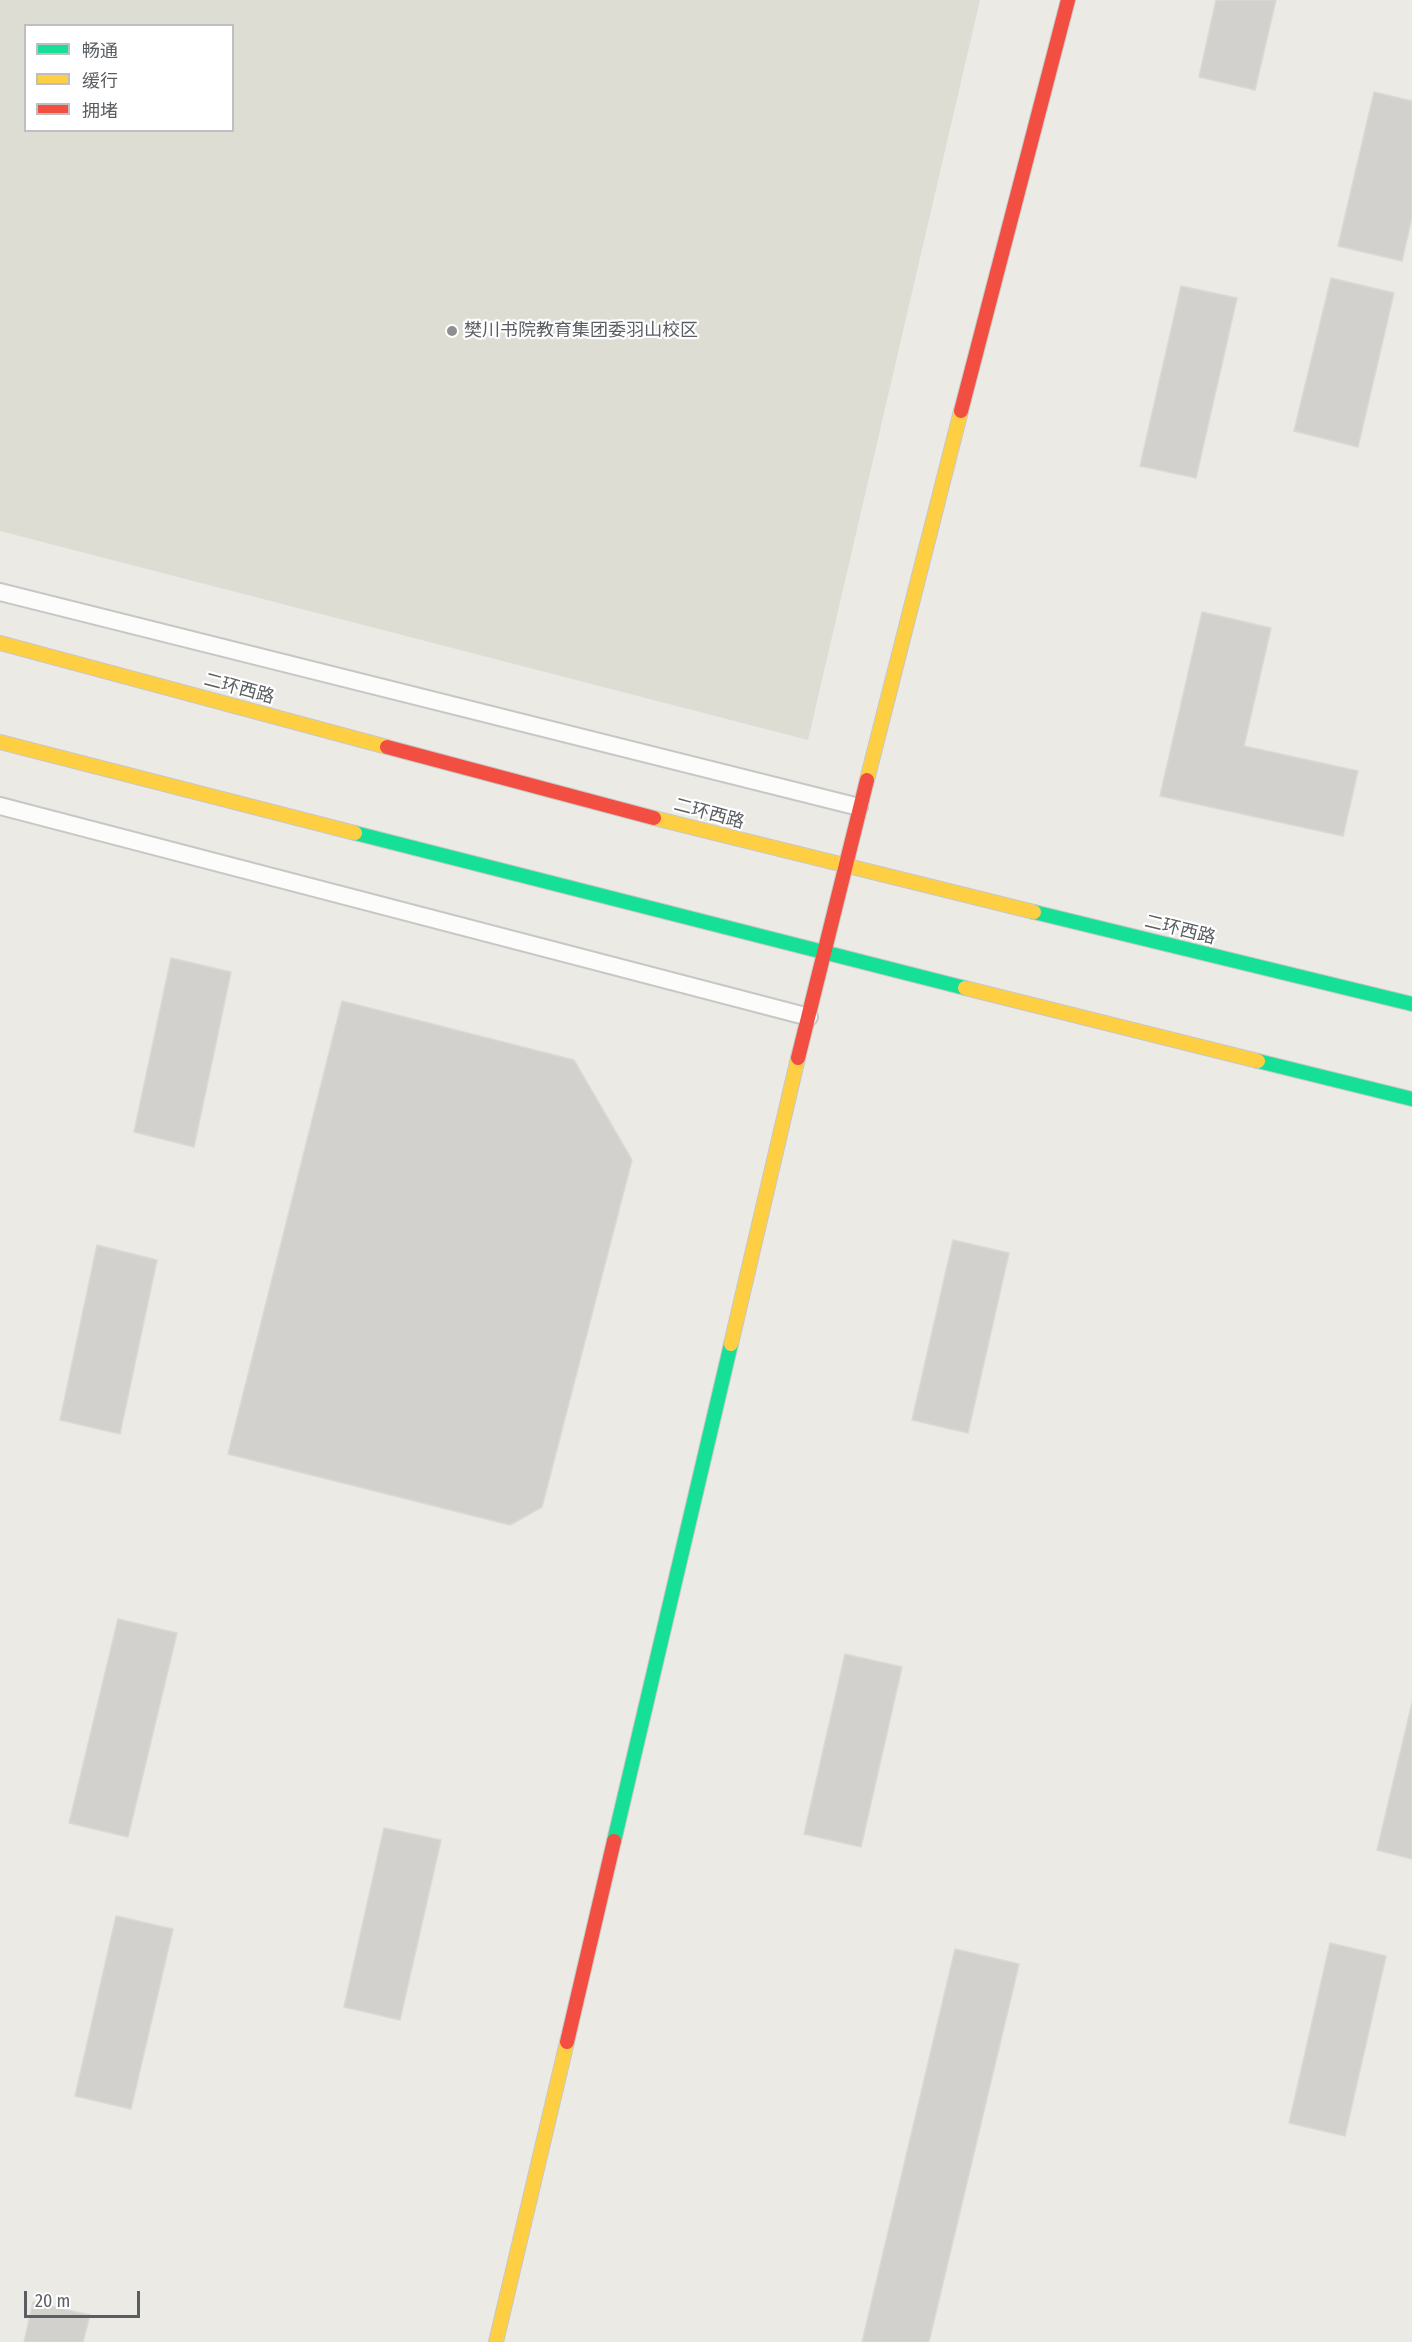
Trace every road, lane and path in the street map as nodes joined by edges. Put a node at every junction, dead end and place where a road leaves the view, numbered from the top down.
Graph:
1 (1068, 0) edge
2 (0, 592) edge
3 (0, 644) edge
4 (0, 742) edge
5 (0, 806) edge
6 (859, 807) junction
7 (844, 867) junction
8 (823, 952) junction
9 (1412, 1004) edge
10 (808, 1017) junction
11 (1412, 1099) edge
12 (496, 2342) edge

1 - 6 main road
2 - 6 lane
3 - 7 main road, 二环西路
4 - 8 main road
5 - 10 lane
6 - 7 main road
7 - 8 main road
7 - 9 main road, 二环西路
8 - 10 main road
8 - 11 main road
10 - 12 main road

